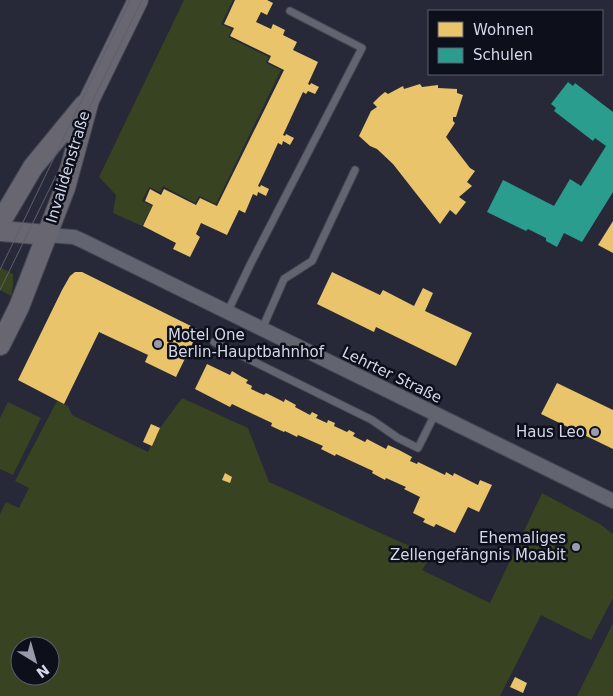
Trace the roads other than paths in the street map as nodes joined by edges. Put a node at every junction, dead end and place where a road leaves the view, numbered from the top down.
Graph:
1 (138, 0) edge
2 (290, 11) dead end
3 (89, 100) junction
4 (356, 170) dead end
5 (0, 223) edge
6 (0, 232) edge
7 (47, 235) junction
8 (228, 311) junction
9 (262, 328) junction
10 (214, 342) dead end
11 (0, 346) edge
12 (435, 414) junction
13 (613, 502) edge

1 - 3 main road, Invalidenstraße
2 - 8 lane
3 - 5 main road, Invalidenstraße
3 - 7 main road, Invalidenstraße
4 - 9 lane
6 - 7 main road, Invalidenstraße
7 - 8 street, Lehrter Straße
7 - 11 main road, Invalidenstraße
8 - 9 street, Lehrter Straße
9 - 12 street, Lehrter Straße
10 - 12 lane
12 - 13 street, Lehrter Straße

